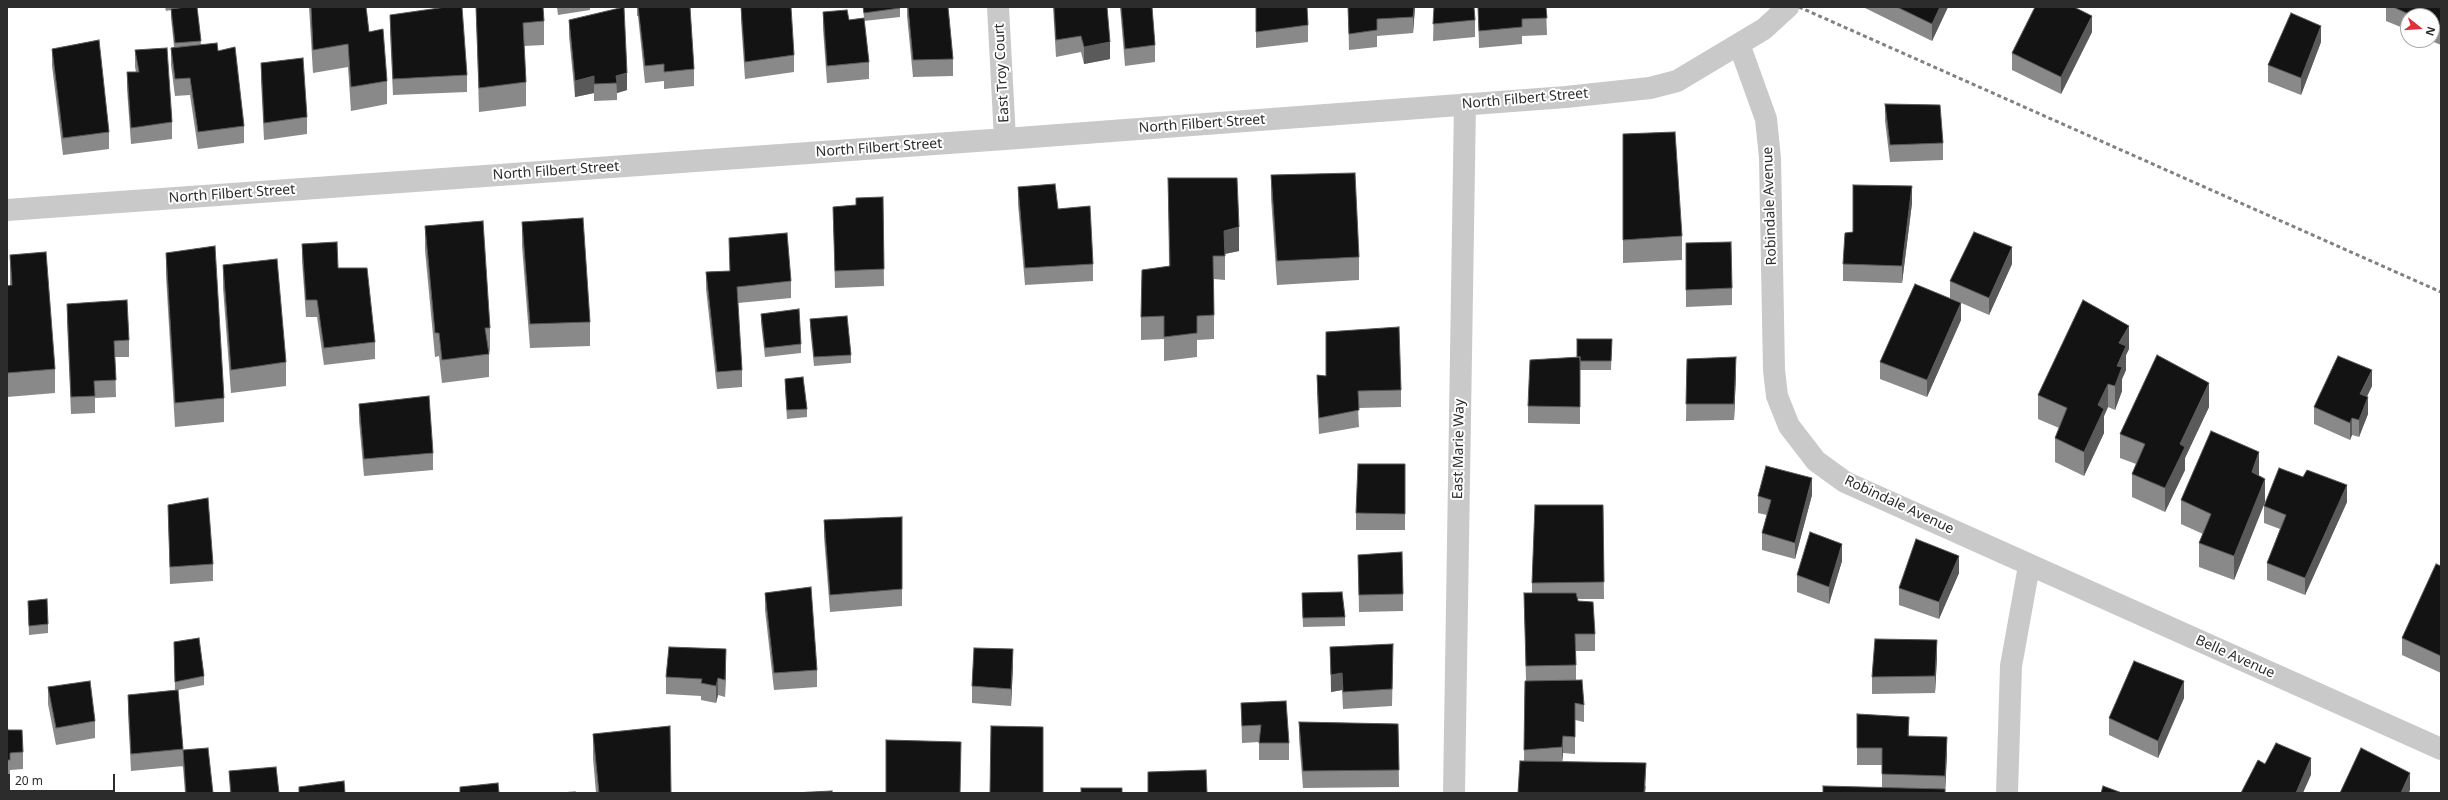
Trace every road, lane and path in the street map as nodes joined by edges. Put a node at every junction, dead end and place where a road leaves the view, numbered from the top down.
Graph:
1 (998, 7) edge
2 (1788, 7) edge
3 (1739, 44) junction
4 (1465, 104) junction
5 (1005, 139) junction
6 (7, 210) edge
7 (2029, 566) junction
8 (2441, 749) edge
9 (1454, 793) edge
10 (2007, 793) edge

1 - 5 street, East Troy Court
2 - 3 street
3 - 4 street, North Filbert Street
3 - 7 street, Robindale Avenue
4 - 5 street, North Filbert Street
4 - 9 street, East Marie Way
5 - 6 street, North Filbert Street
7 - 8 street, Belle Avenue
7 - 10 street

